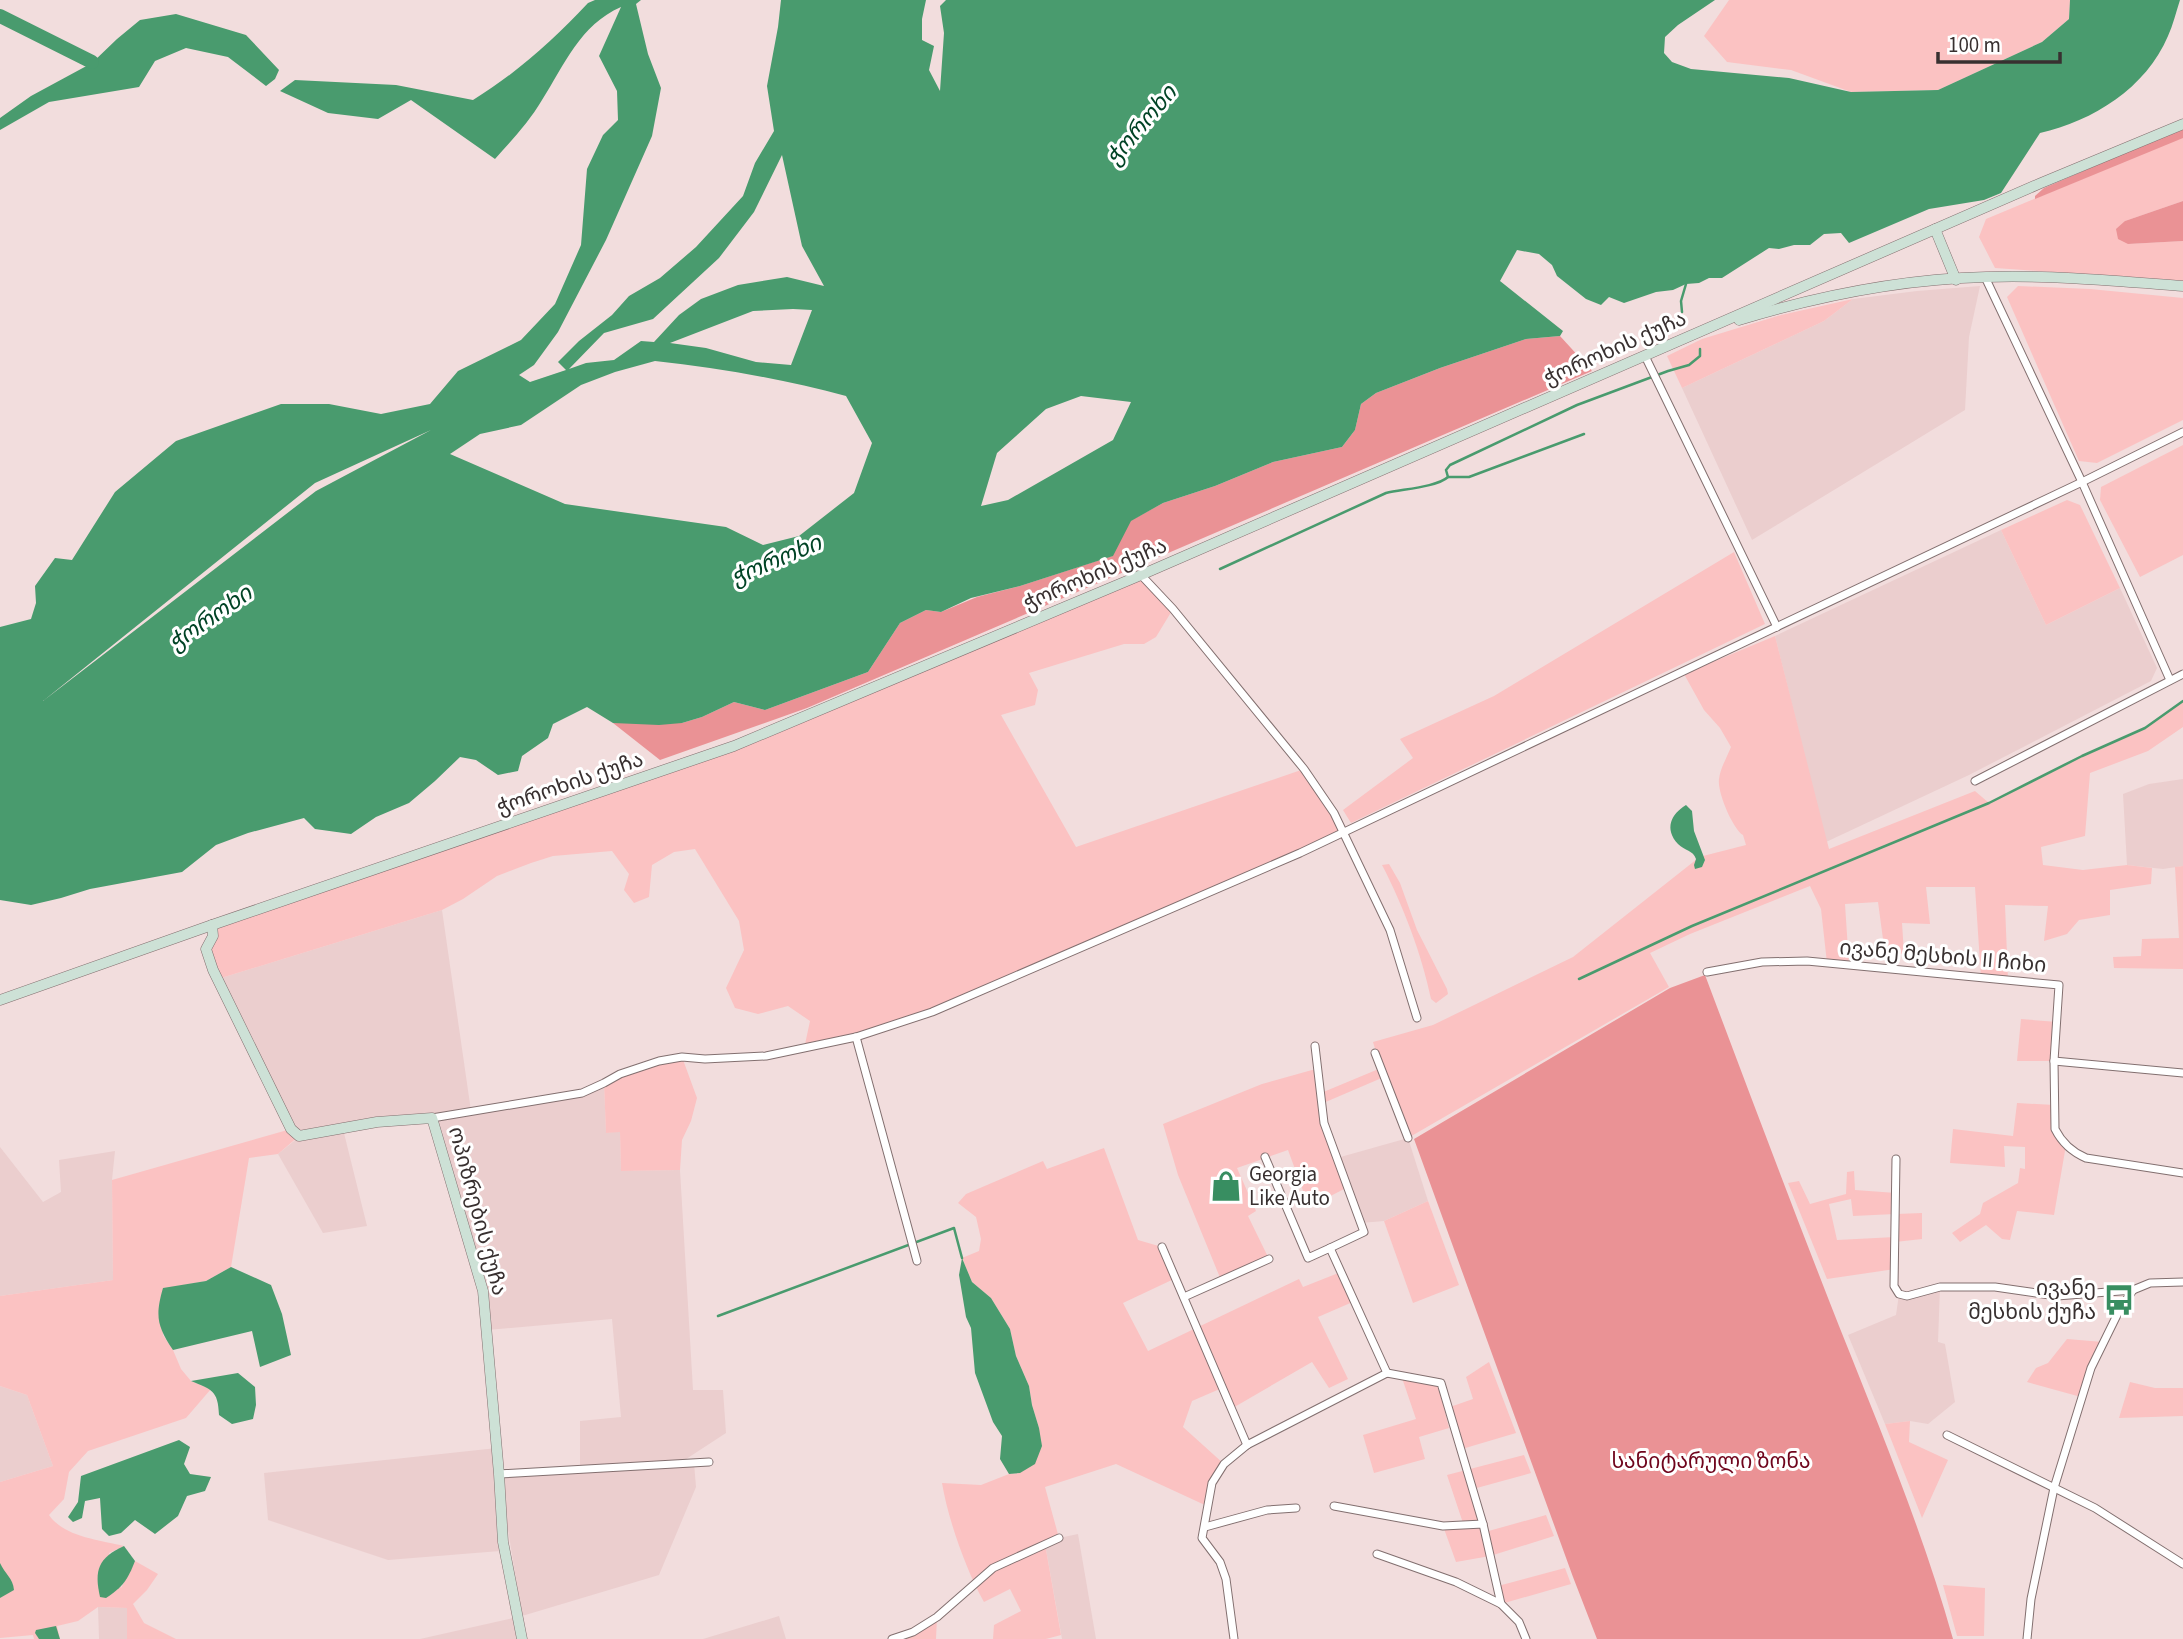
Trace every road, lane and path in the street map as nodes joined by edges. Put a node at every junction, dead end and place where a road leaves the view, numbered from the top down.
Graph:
1 (2183, 124) edge
2 (1935, 229) junction
3 (1984, 277) junction
4 (1956, 280) junction
5 (2183, 286) edge
6 (1695, 334) junction
7 (1645, 356) junction
8 (2183, 432) edge
9 (2082, 482) junction
10 (1141, 575) junction
11 (1777, 627) junction
12 (2183, 674) edge
13 (2170, 680) junction
14 (1975, 781) dead end
15 (1343, 832) junction
16 (212, 925) junction
17 (1707, 972) dead end
18 (0, 1000) edge
19 (1417, 1018) dead end
20 (856, 1037) junction
21 (1315, 1046) dead end
22 (1376, 1053) dead end
23 (2054, 1061) junction
24 (2183, 1073) edge
25 (432, 1118) junction
26 (1408, 1138) dead end
27 (1265, 1157) dead end
28 (1896, 1159) dead end
29 (2183, 1173) edge
30 (1162, 1247) dead end
31 (1330, 1248) junction
32 (1269, 1259) dead end
33 (917, 1261) dead end
34 (2183, 1282) edge
35 (2133, 1290) junction
36 (1184, 1297) junction
37 (1387, 1373) junction
38 (1947, 1435) dead end
39 (1247, 1444) junction
40 (709, 1462) dead end
41 (499, 1475) junction
42 (2054, 1488) junction
43 (1334, 1506) dead end
44 (1296, 1508) dead end
45 (1483, 1524) junction
46 (1205, 1527) junction
47 (1059, 1538) dead end
48 (1377, 1554) dead end
49 (2183, 1564) edge
50 (1501, 1604) junction
51 (522, 1639) edge
52 (892, 1639) edge
53 (1234, 1639) edge
54 (1527, 1639) edge
55 (2027, 1639) edge

1 - 2 street, ჭოროხის ქუჩა
2 - 4 street
2 - 6 street, ჭოროხის ქუჩა
3 - 4 street
3 - 5 street
3 - 9 street
4 - 6 street
6 - 7 street, ჭოროხის ქუჩა
7 - 10 street, ჭოროხის ქუჩა
7 - 11 street
8 - 9 street
9 - 11 street
9 - 13 street
10 - 15 street
10 - 16 street, ჭოროხის ქუჩა
11 - 15 street
12 - 13 street
13 - 14 street
15 - 19 street
15 - 20 street
16 - 18 street, ჭოროხის ქუჩა
16 - 25 street, ოპიზრების ქუჩა
17 - 23 street, ივანე მესხის II ჩიხი
20 - 25 street
20 - 33 street
21 - 31 street
22 - 26 street
23 - 24 street
23 - 29 street, ივანე მესხის II ჩიხი
25 - 41 street, ოპიზრების ქუჩა
27 - 31 street
28 - 35 street
30 - 36 street
31 - 37 street
32 - 36 street
34 - 35 street
35 - 42 street
36 - 39 street
37 - 39 street
37 - 45 street
38 - 42 street
39 - 46 street
40 - 41 street
41 - 51 street, ოპიზრების ქუჩა
42 - 49 street
42 - 55 street
43 - 45 street
44 - 46 street
45 - 50 street
46 - 53 street
47 - 52 street
48 - 50 street
50 - 54 street

